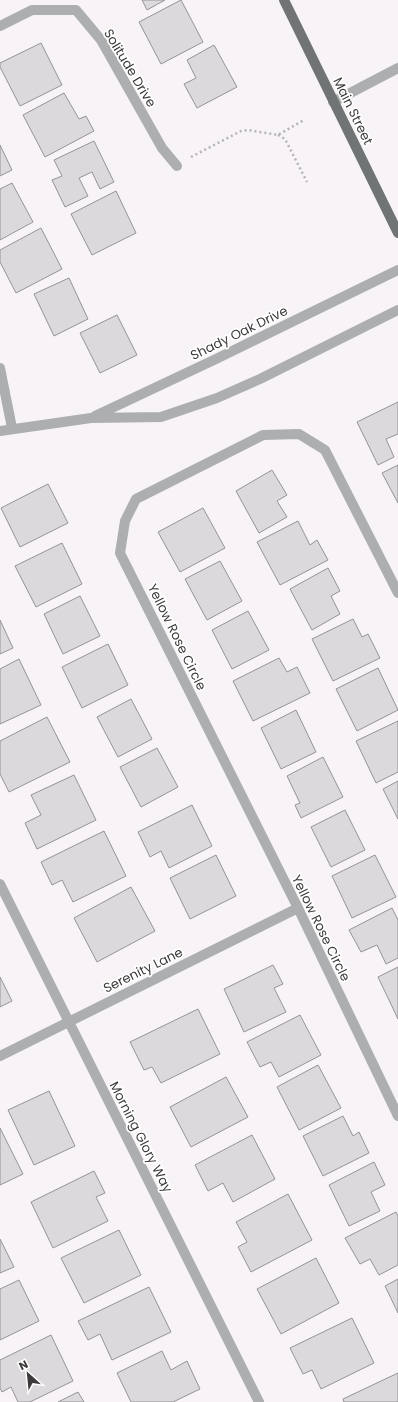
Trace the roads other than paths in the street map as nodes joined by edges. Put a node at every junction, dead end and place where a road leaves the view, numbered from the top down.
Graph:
1 (284, 0) edge
2 (0, 26) edge
3 (398, 68) edge
4 (333, 102) junction
5 (177, 166) road end
6 (398, 233) edge
7 (398, 270) edge
8 (398, 310) edge
9 (0, 368) edge
10 (91, 418) junction
11 (12, 428) junction
12 (0, 431) edge
13 (398, 593) edge
14 (0, 884) edge
15 (298, 908) junction
16 (69, 1021) junction
17 (0, 1056) edge
18 (398, 1116) edge
19 (259, 1402) edge

1 - 4 main road, Main Street
2 - 5 street, Solitude Drive
3 - 4 street
4 - 6 main road, Main Street
7 - 10 street, Shady Oak Drive
8 - 10 street, Shady Oak Drive
9 - 11 street
10 - 11 street, Shady Oak Drive
11 - 12 street, Shady Oak Drive
13 - 15 street, Yellow Rose Circle
14 - 16 street, Morning Glory Way
15 - 16 street, Serenity Lane
15 - 18 street, Yellow Rose Circle
16 - 17 street, Serenity Lane
16 - 19 street, Morning Glory Way

